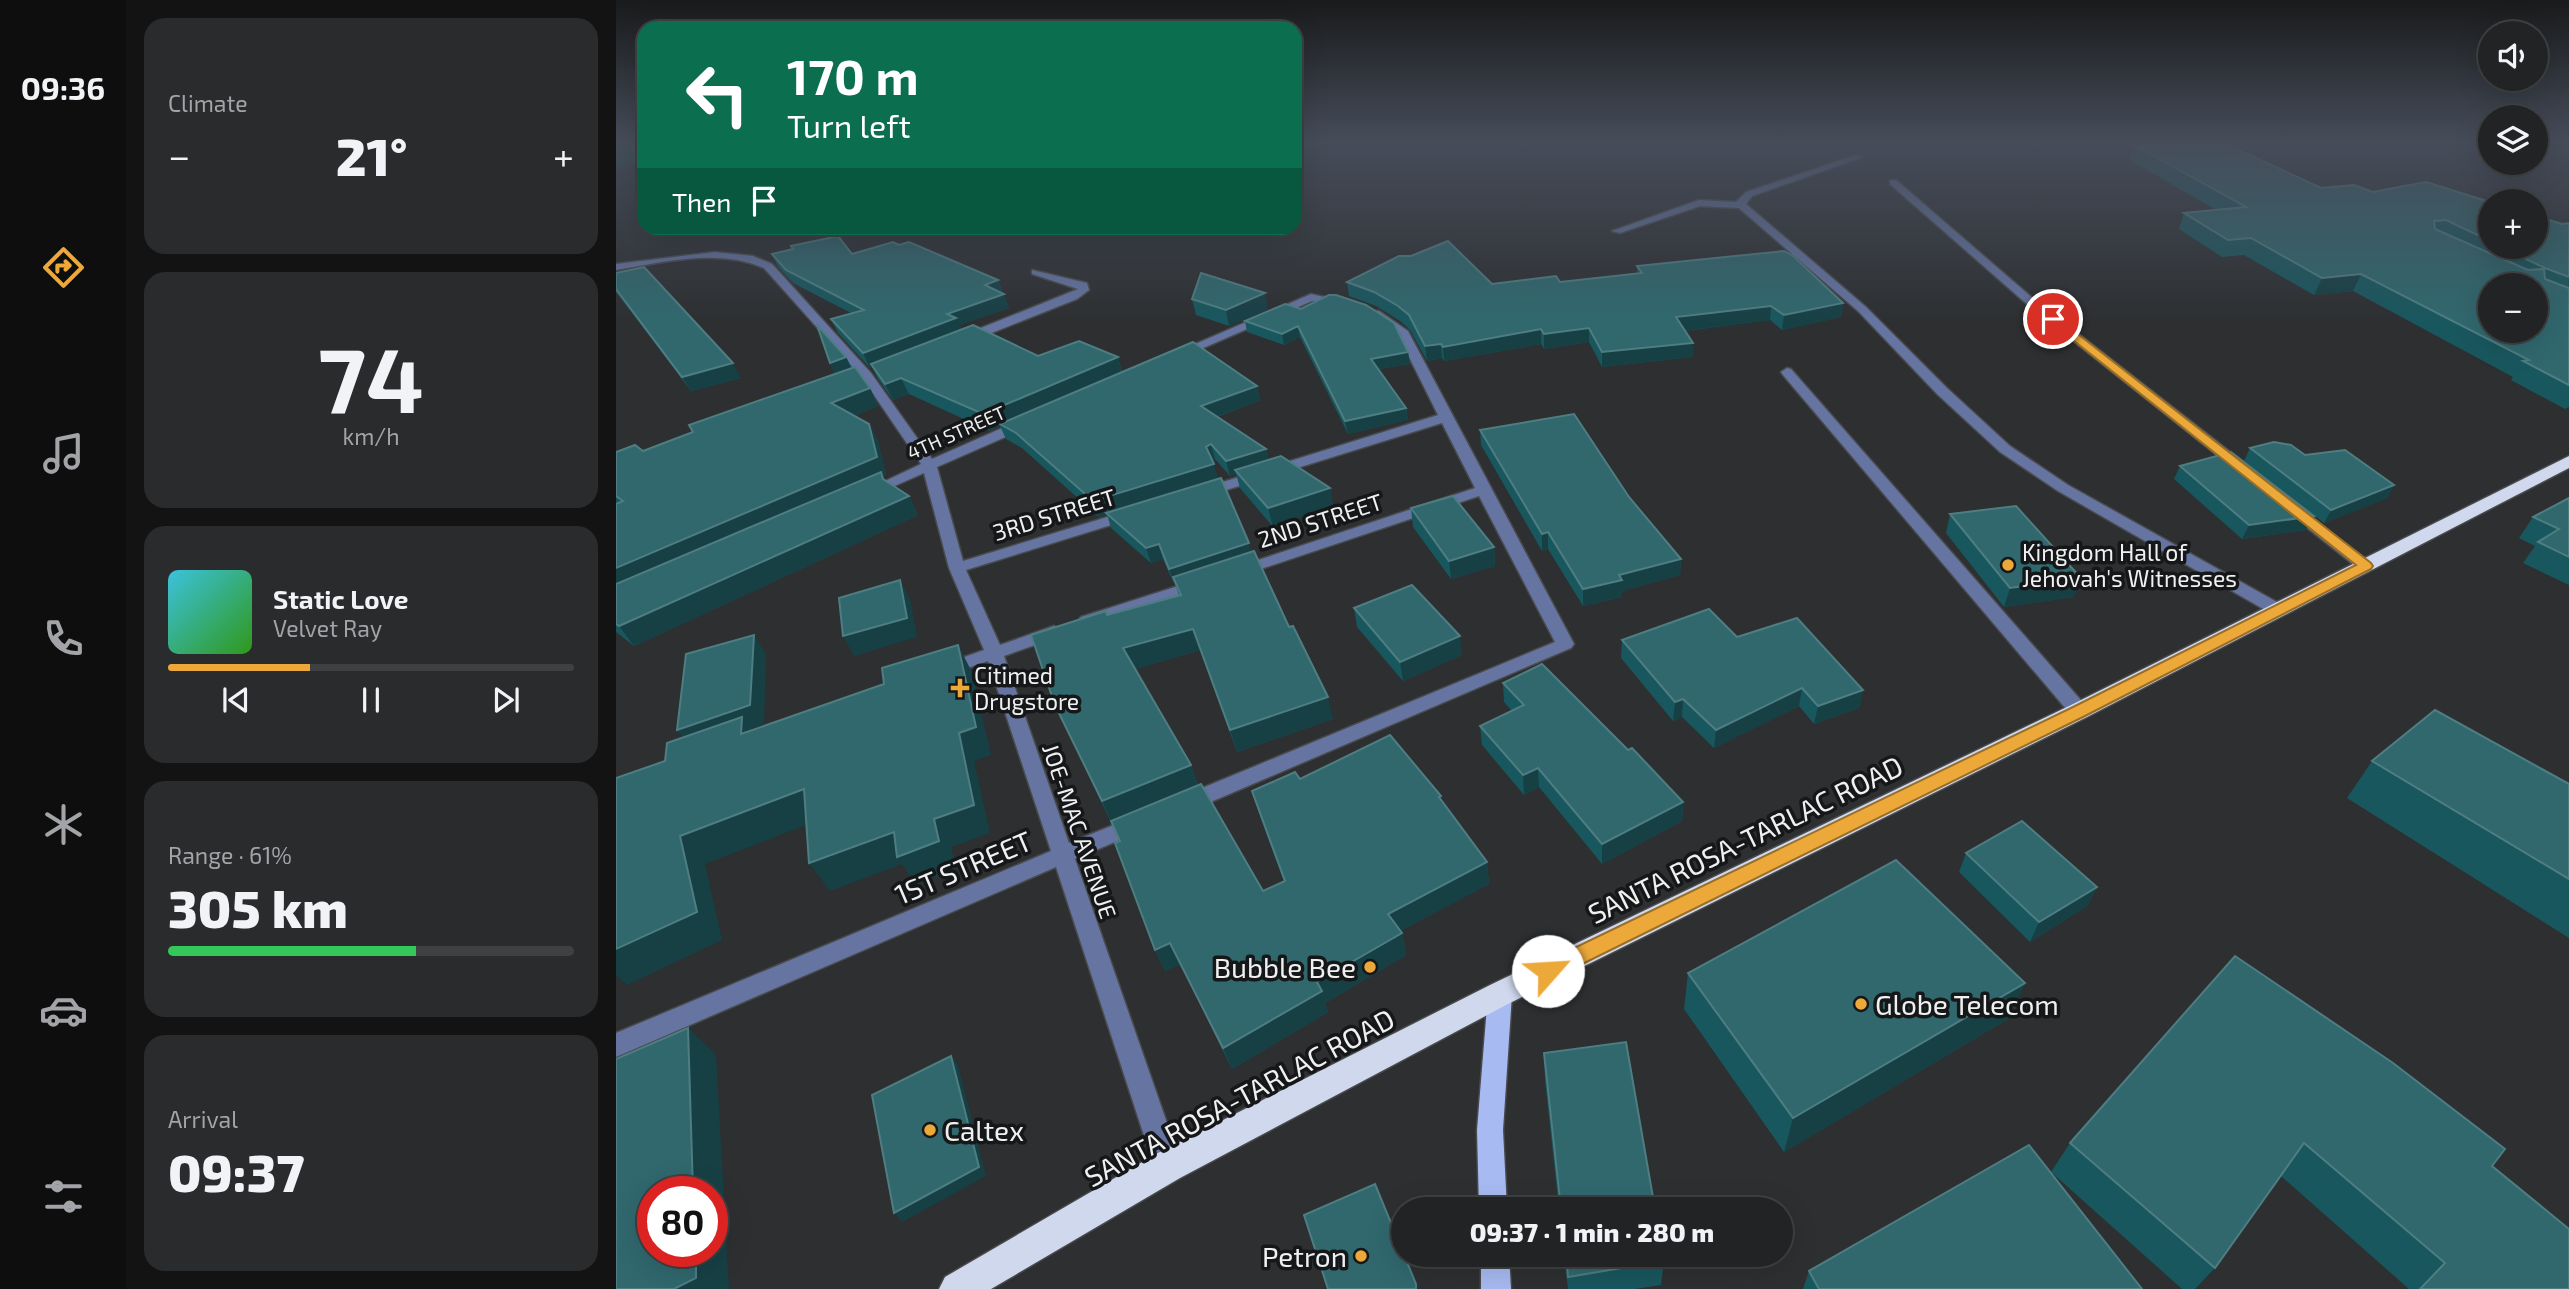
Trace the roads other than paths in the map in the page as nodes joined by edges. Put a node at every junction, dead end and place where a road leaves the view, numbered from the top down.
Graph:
1 (1917, 202) edge
2 (1741, 205) joint
3 (1617, 231) dead end
4 (616, 267) edge
5 (1036, 272) dead end
6 (953, 343) edge
7 (1164, 361) edge
8 (1787, 372) dead end
9 (1040, 416) edge
10 (1446, 417) junction
11 (2569, 461) edge
12 (929, 466) junction
13 (2250, 475) edge
14 (1483, 490) junction
15 (854, 498) edge
16 (1182, 499) edge
17 (2281, 500) edge
18 (1142, 511) edge
19 (2365, 566) junction
20 (957, 568) junction
21 (2278, 610) junction
22 (994, 652) junction
23 (929, 676) edge
24 (2079, 712) junction
25 (1061, 855) junction
26 (1500, 994) junction
27 (616, 1045) edge
28 (1168, 1166) junction
29 (1493, 1197) edge
30 (1495, 1267) edge
31 (957, 1289) edge
32 (1496, 1289) edge

1 - 13 street
2 - 3 street
2 - 21 street
4 - 12 street, JOE-MAC AVENUE
5 - 6 street
7 - 10 street
8 - 24 street
9 - 12 street, 4TH STREET
10 - 14 street
10 - 16 street
11 - 19 highway, SANTA ROSA-TARLAC ROAD
12 - 15 street, 4TH STREET
12 - 20 street, JOE-MAC AVENUE
14 - 22 street, 2ND STREET
14 - 25 street, 1ST STREET
17 - 19 street
18 - 20 street, 3RD STREET
19 - 21 highway, SANTA ROSA-TARLAC ROAD
20 - 22 street, JOE-MAC AVENUE
21 - 24 highway, SANTA ROSA-TARLAC ROAD
22 - 23 street, 2ND STREET
22 - 25 street, JOE-MAC AVENUE
24 - 26 highway, SANTA ROSA-TARLAC ROAD
25 - 27 street, 1ST STREET
25 - 28 street, JOE-MAC AVENUE
26 - 28 highway, SANTA ROSA-TARLAC ROAD
26 - 29 main road
28 - 31 highway, SANTA ROSA-TARLAC ROAD
30 - 32 main road

